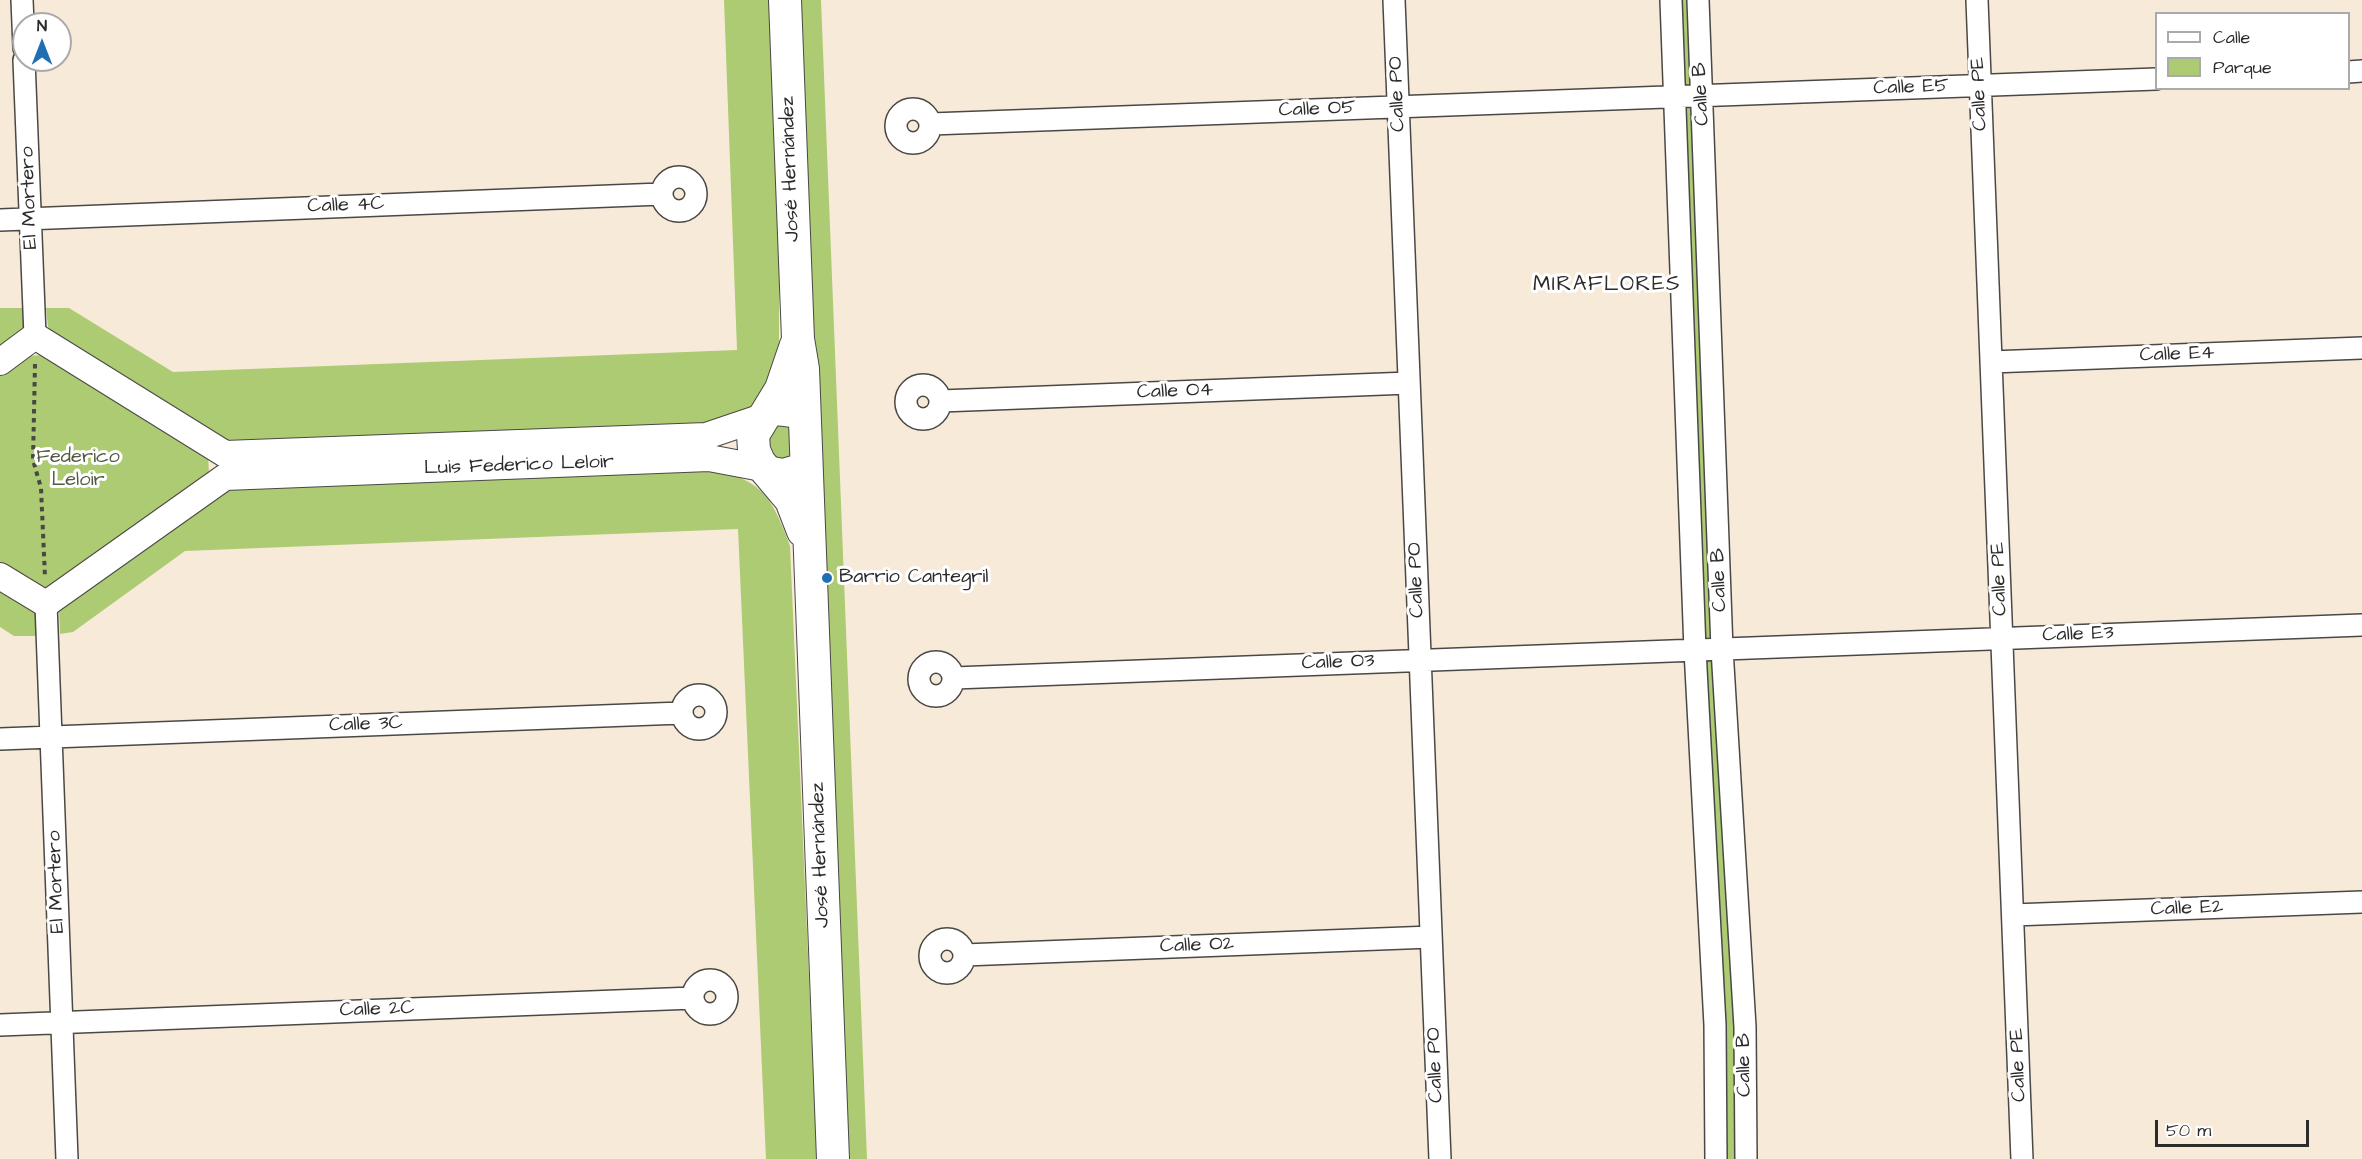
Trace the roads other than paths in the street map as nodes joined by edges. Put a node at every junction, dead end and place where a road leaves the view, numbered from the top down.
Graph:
1 (785, 0) edge
2 (1394, 0) edge
3 (1671, 0) edge
4 (1698, 0) edge
5 (1977, 0) edge
6 (25, 72) edge
7 (2155, 79) edge
8 (1980, 86) junction
9 (1702, 96) junction
10 (1675, 97) junction
11 (1398, 107) junction
12 (931, 124) dead end
13 (661, 194) dead end
14 (31, 219) junction
15 (0, 220) edge
16 (36, 336) junction
17 (798, 339) junction
18 (2362, 348) edge
19 (0, 362) edge
20 (1991, 362) junction
21 (1409, 383) junction
22 (941, 401) dead end
23 (763, 416) junction
24 (805, 422) junction
25 (806, 458) junction
26 (225, 465) junction
27 (768, 471) junction
28 (809, 551) junction
29 (0, 576) edge
30 (46, 604) junction
31 (2362, 625) edge
32 (2002, 638) junction
33 (1722, 649) junction
34 (1695, 650) junction
35 (1420, 660) junction
36 (954, 678) dead end
37 (681, 713) dead end
38 (51, 737) junction
39 (0, 739) edge
40 (2362, 902) edge
41 (2013, 915) junction
42 (1431, 937) junction
43 (964, 955) dead end
44 (693, 998) dead end
45 (62, 1023) junction
46 (0, 1025) edge
47 (67, 1159) edge
48 (833, 1159) edge
49 (1440, 1159) edge
50 (1716, 1159) edge
51 (1746, 1159) edge
52 (2022, 1159) edge

1 - 17 main road, José Hernández
2 - 11 street, Calle PO
3 - 10 street, Calle B
4 - 9 street, Calle B
5 - 8 street, Calle PE
6 - 14 street, El Mortero
7 - 8 street, Calle E5
8 - 9 street, Calle E5
8 - 20 street, Calle PE
9 - 10 street, Calle O5
9 - 33 street, Calle B
10 - 11 street, Calle O5
10 - 34 street, Calle B
11 - 12 street, Calle O5
11 - 21 street, Calle PO
13 - 14 street, Calle 4C
14 - 15 street, Calle 4C
14 - 16 street, El Mortero
16 - 19 street
16 - 26 street
17 - 23 main road, José Hernández
17 - 24 main road, José Hernández
18 - 20 street, Calle E4
20 - 32 street, Calle PE
21 - 22 street, Calle O4
21 - 35 street, Calle PO
23 - 24 street, Luis Federico Leloir
23 - 26 street, Luis Federico Leloir
23 - 27 main road, José Hernández
24 - 25 main road, José Hernández
25 - 27 street, Luis Federico Leloir
25 - 28 main road, José Hernández
26 - 27 street, Luis Federico Leloir
26 - 30 street
27 - 28 main road, José Hernández
28 - 48 main road, José Hernández
29 - 30 street
30 - 38 street, El Mortero
31 - 32 street, Calle E3
32 - 33 street, Calle E3
32 - 41 street, Calle PE
33 - 34 street, Calle O3
33 - 51 street, Calle B
34 - 35 street, Calle O3
34 - 50 street, Calle B
35 - 36 street, Calle O3
35 - 42 street, Calle PO
37 - 38 street, Calle 3C
38 - 39 street, Calle 3C
38 - 45 street, El Mortero
40 - 41 street, Calle E2
41 - 52 street, Calle PE
42 - 43 street, Calle O2
42 - 49 street, Calle PO
44 - 45 street, Calle 2C
45 - 46 street, Calle 2C
45 - 47 street, El Mortero

